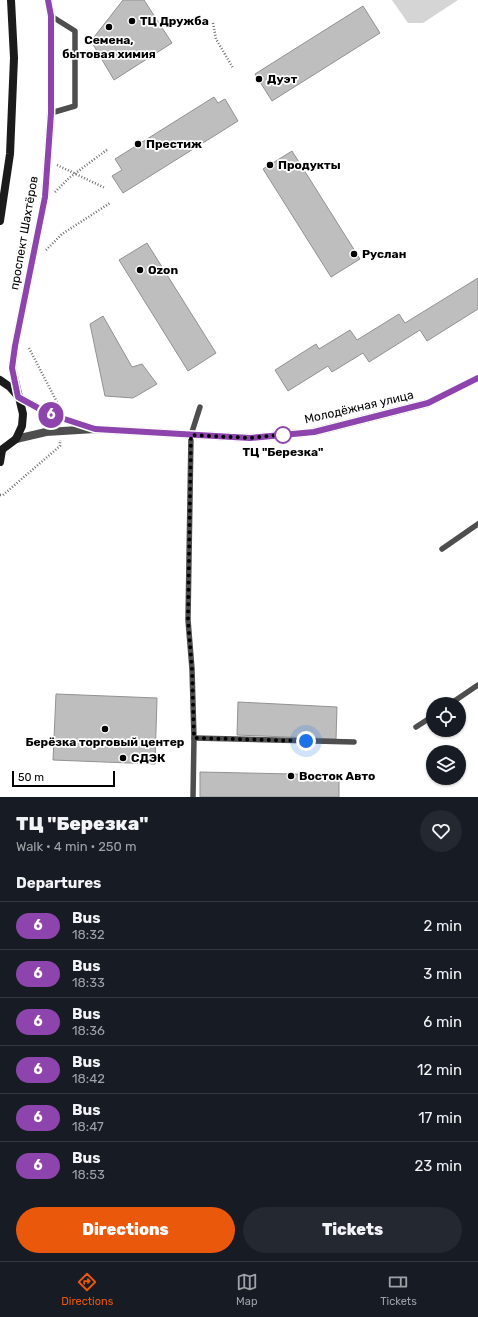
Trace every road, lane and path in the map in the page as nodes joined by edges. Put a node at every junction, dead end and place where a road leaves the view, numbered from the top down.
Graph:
1 (11, 0) edge
2 (48, 0) edge
3 (51, 16) junction
4 (214, 23) dead end
5 (233, 68) dead end
6 (51, 113) junction
7 (108, 149) dead end
8 (53, 163) dead end
9 (75, 173) junction
10 (105, 188) dead end
11 (51, 194) dead end
12 (110, 203) dead end
13 (0, 221) edge
14 (42, 253) dead end
15 (478, 378) edge
16 (0, 380) edge
17 (18, 397) junction
18 (200, 407) dead end
19 (95, 429) junction
20 (191, 435) junction
21 (16, 439) junction
22 (1, 451) edge
23 (0, 462) edge
24 (478, 524) edge
25 (442, 549) dead end
26 (478, 685) edge
27 (460, 697) edge
28 (426, 721) edge
29 (416, 727) dead end
30 (194, 738) junction
31 (354, 742) dead end
32 (193, 797) edge

1 - 13 main road
2 - 3 main road, проспект Шахтёров
3 - 6 main road, проспект Шахтёров
3 - 6 lane
4 - 5 path
6 - 17 main road, проспект Шахтёров
7 - 9 path
8 - 9 path
9 - 10 path
9 - 11 path
12 - 14 path
15 - 20 street, Молодёжная улица
16 - 17 main road
17 - 19 street, Молодёжная улица
17 - 21 main road, проспект Шахтёров
18 - 20 lane
19 - 20 street, Молодёжная улица
19 - 21 street, Молодёжная улица
20 - 30 lane
21 - 22 main road
22 - 23 main road
24 - 25 lane
26 - 27 lane
28 - 29 lane
30 - 31 lane
30 - 32 lane

